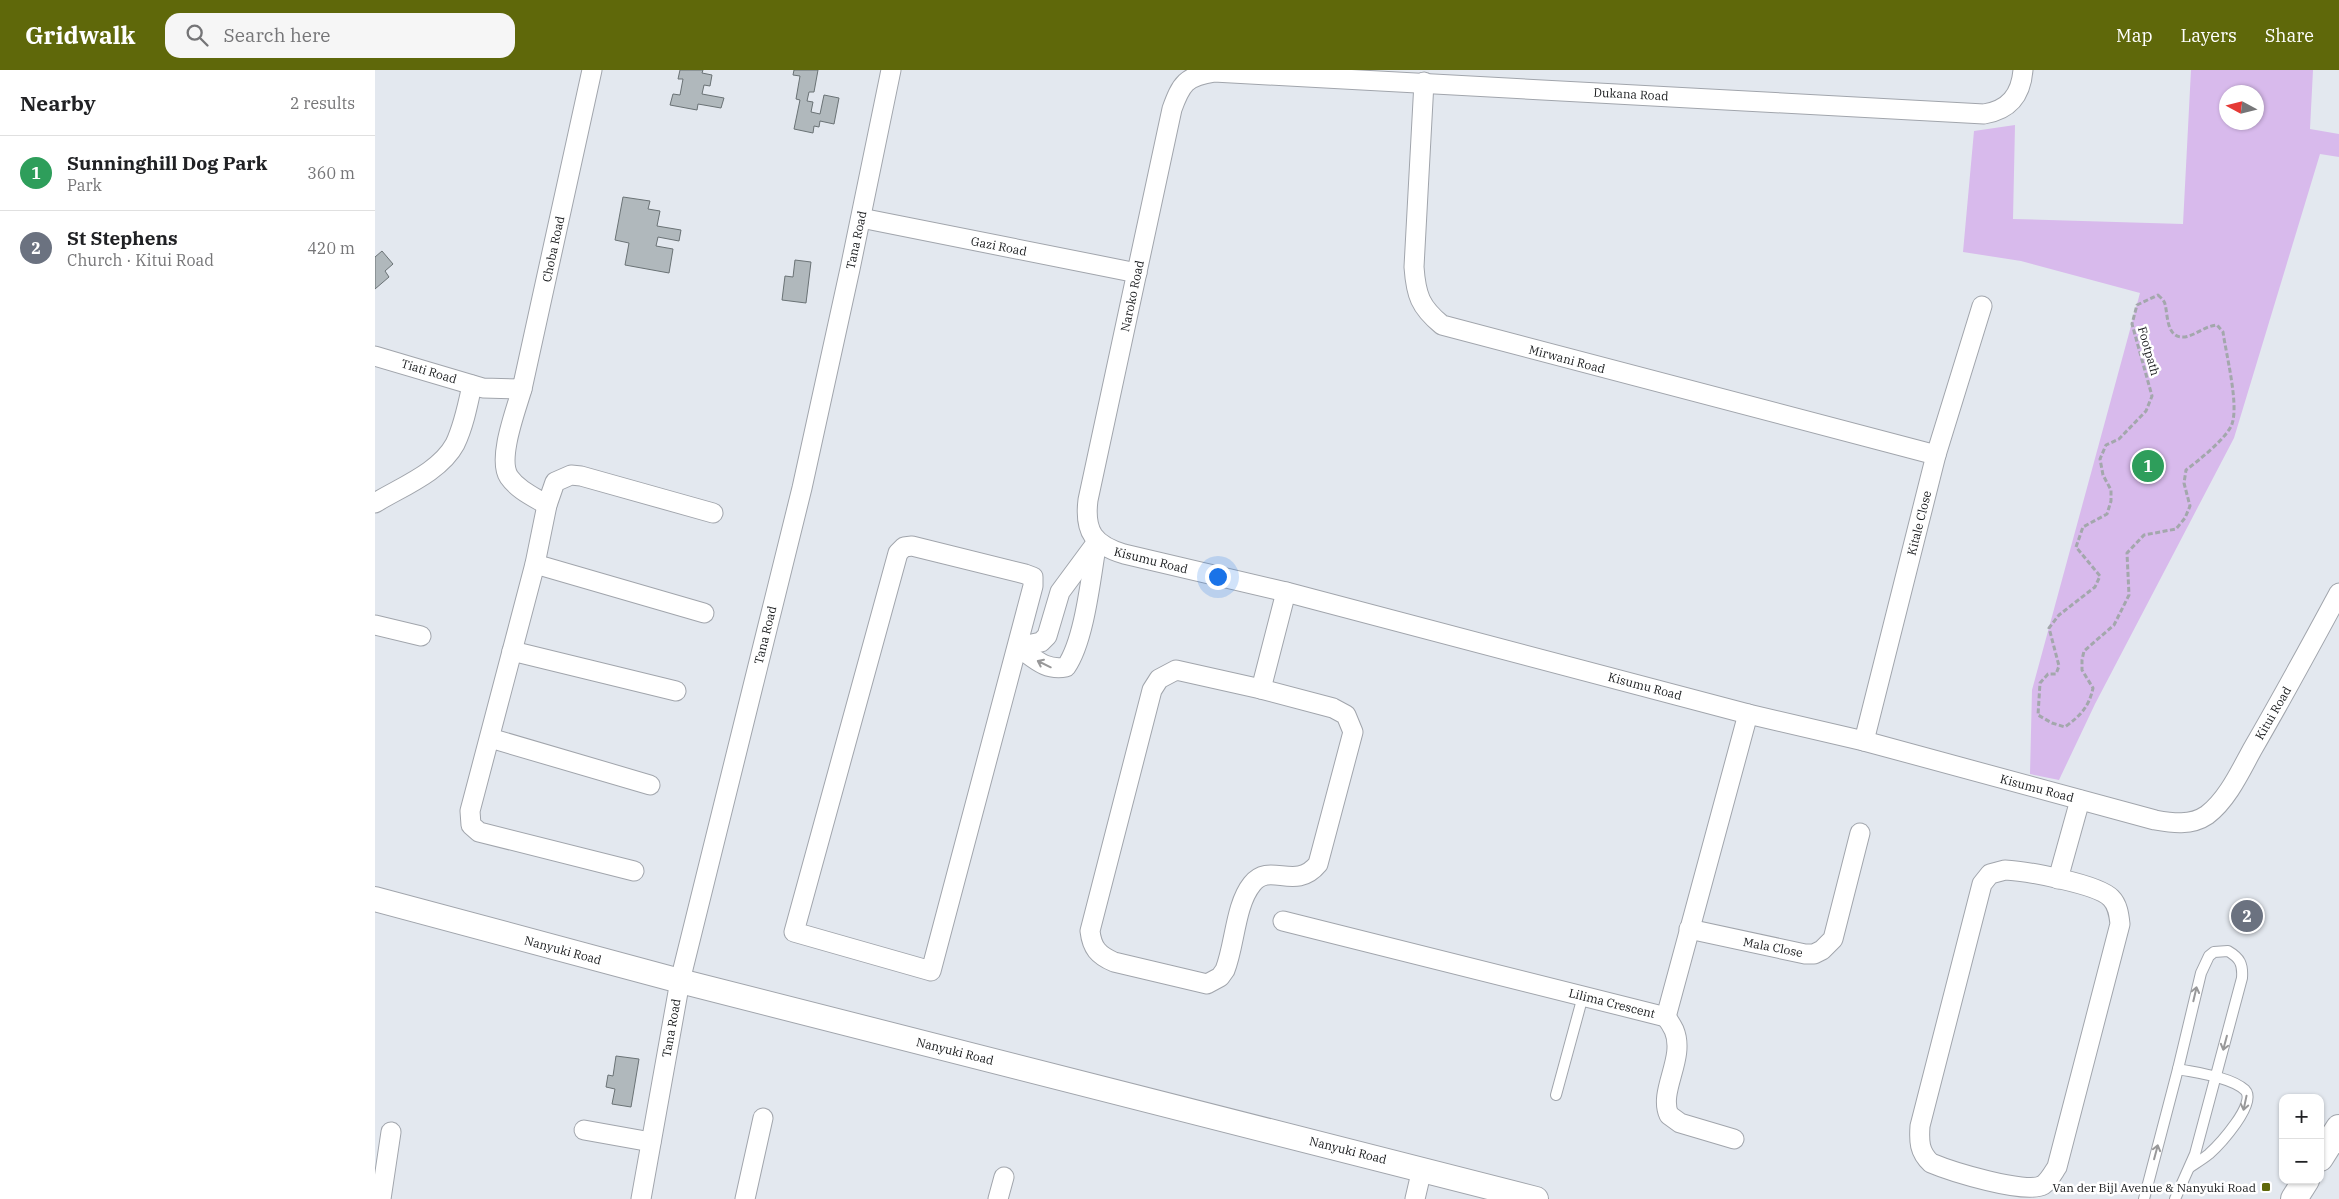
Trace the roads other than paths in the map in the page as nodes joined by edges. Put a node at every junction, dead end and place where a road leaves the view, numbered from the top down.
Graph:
1 (592, 70) edge
2 (891, 70) edge
3 (2023, 70) edge
4 (1213, 72) joint
5 (1423, 82) junction
6 (861, 218) junction
7 (1137, 274) junction
8 (1982, 306) dead end
9 (375, 356) edge
10 (478, 386) junction
11 (522, 389) junction
12 (1936, 455) junction
13 (375, 503) edge
14 (547, 505) junction
15 (713, 512) dead end
16 (1097, 541) junction
17 (535, 564) junction
18 (1065, 584) junction
19 (1088, 588) junction
20 (1286, 592) junction
21 (2339, 592) edge
22 (703, 613) dead end
23 (375, 624) edge
24 (421, 636) dead end
25 (1018, 647) junction
26 (512, 651) junction
27 (1261, 689) junction
28 (676, 691) dead end
29 (1749, 714) junction
30 (490, 738) junction
31 (1864, 742) junction
32 (650, 785) dead end
33 (2080, 800) junction
34 (2194, 821) joint
35 (1860, 833) dead end
36 (634, 871) dead end
37 (2059, 879) junction
38 (375, 899) edge
39 (1283, 921) dead end
40 (1689, 929) junction
41 (679, 981) junction
42 (1583, 996) junction
43 (1666, 1017) junction
44 (2179, 1069) junction
45 (2215, 1077) junction
46 (1556, 1096) dead end
47 (763, 1118) dead end
48 (2339, 1128) edge
49 (584, 1130) dead end
50 (391, 1132) dead end
51 (1733, 1139) dead end
52 (651, 1142) junction
53 (2324, 1152) edge
54 (2189, 1167) junction
55 (1422, 1169) junction
56 (1004, 1177) dead end
57 (2303, 1184) edge
58 (381, 1199) edge
59 (641, 1199) edge
60 (745, 1199) edge
61 (998, 1199) edge
62 (1415, 1199) edge
63 (1536, 1199) edge
64 (2144, 1199) edge
65 (2175, 1199) edge
66 (2294, 1199) edge

1 - 11 street, Choba Road
2 - 6 street, Tana Road
3 - 5 street, Dukana Road
4 - 5 street, Dukana Road
4 - 7 street, Naroko Road
5 - 12 street, Mirwani Road
6 - 7 street, Gazi Road
6 - 41 street, Tana Road
7 - 16 street, Naroko Road
8 - 12 street, Kitale Close
9 - 10 street, Tiati Road
10 - 11 street
10 - 13 street
11 - 14 street, Choba Road
12 - 31 street, Kitale Close
14 - 15 street
14 - 17 street
16 - 18 street
16 - 19 street
16 - 20 street, Kisumu Road
17 - 22 street
17 - 26 street
18 - 19 lane
18 - 25 street
19 -> 25 street
20 - 27 street
20 - 29 street, Kisumu Road
21 - 34 street, Kitui Road
23 - 24 street
25 - 25 street
26 - 28 street
26 - 30 street
27 - 27 street
29 - 31 street, Kisumu Road
29 - 40 street, Lilima Crescent
30 - 32 street
30 - 36 street
31 - 33 street, Kisumu Road
33 - 34 street, Kisumu Road
33 - 37 street
35 - 40 street, Mala Close
37 - 37 street
38 - 41 street, Nanyuki Road
39 - 42 street, Lilima Crescent
40 - 43 street, Lilima Crescent
41 - 52 street, Tana Road
41 - 55 street, Nanyuki Road
42 - 43 street, Lilima Crescent
42 - 46 lane
43 - 51 street
44 - 45 lane
44 -> 45 lane
64 -> 44 lane
45 - 54 lane
45 -> 54 lane
47 - 60 street
48 - 53 main road
49 - 52 street
50 - 58 street
52 - 59 street, Tana Road
54 - 65 lane
55 - 62 street
55 - 63 street, Nanyuki Road
56 - 61 street
57 - 66 main road

